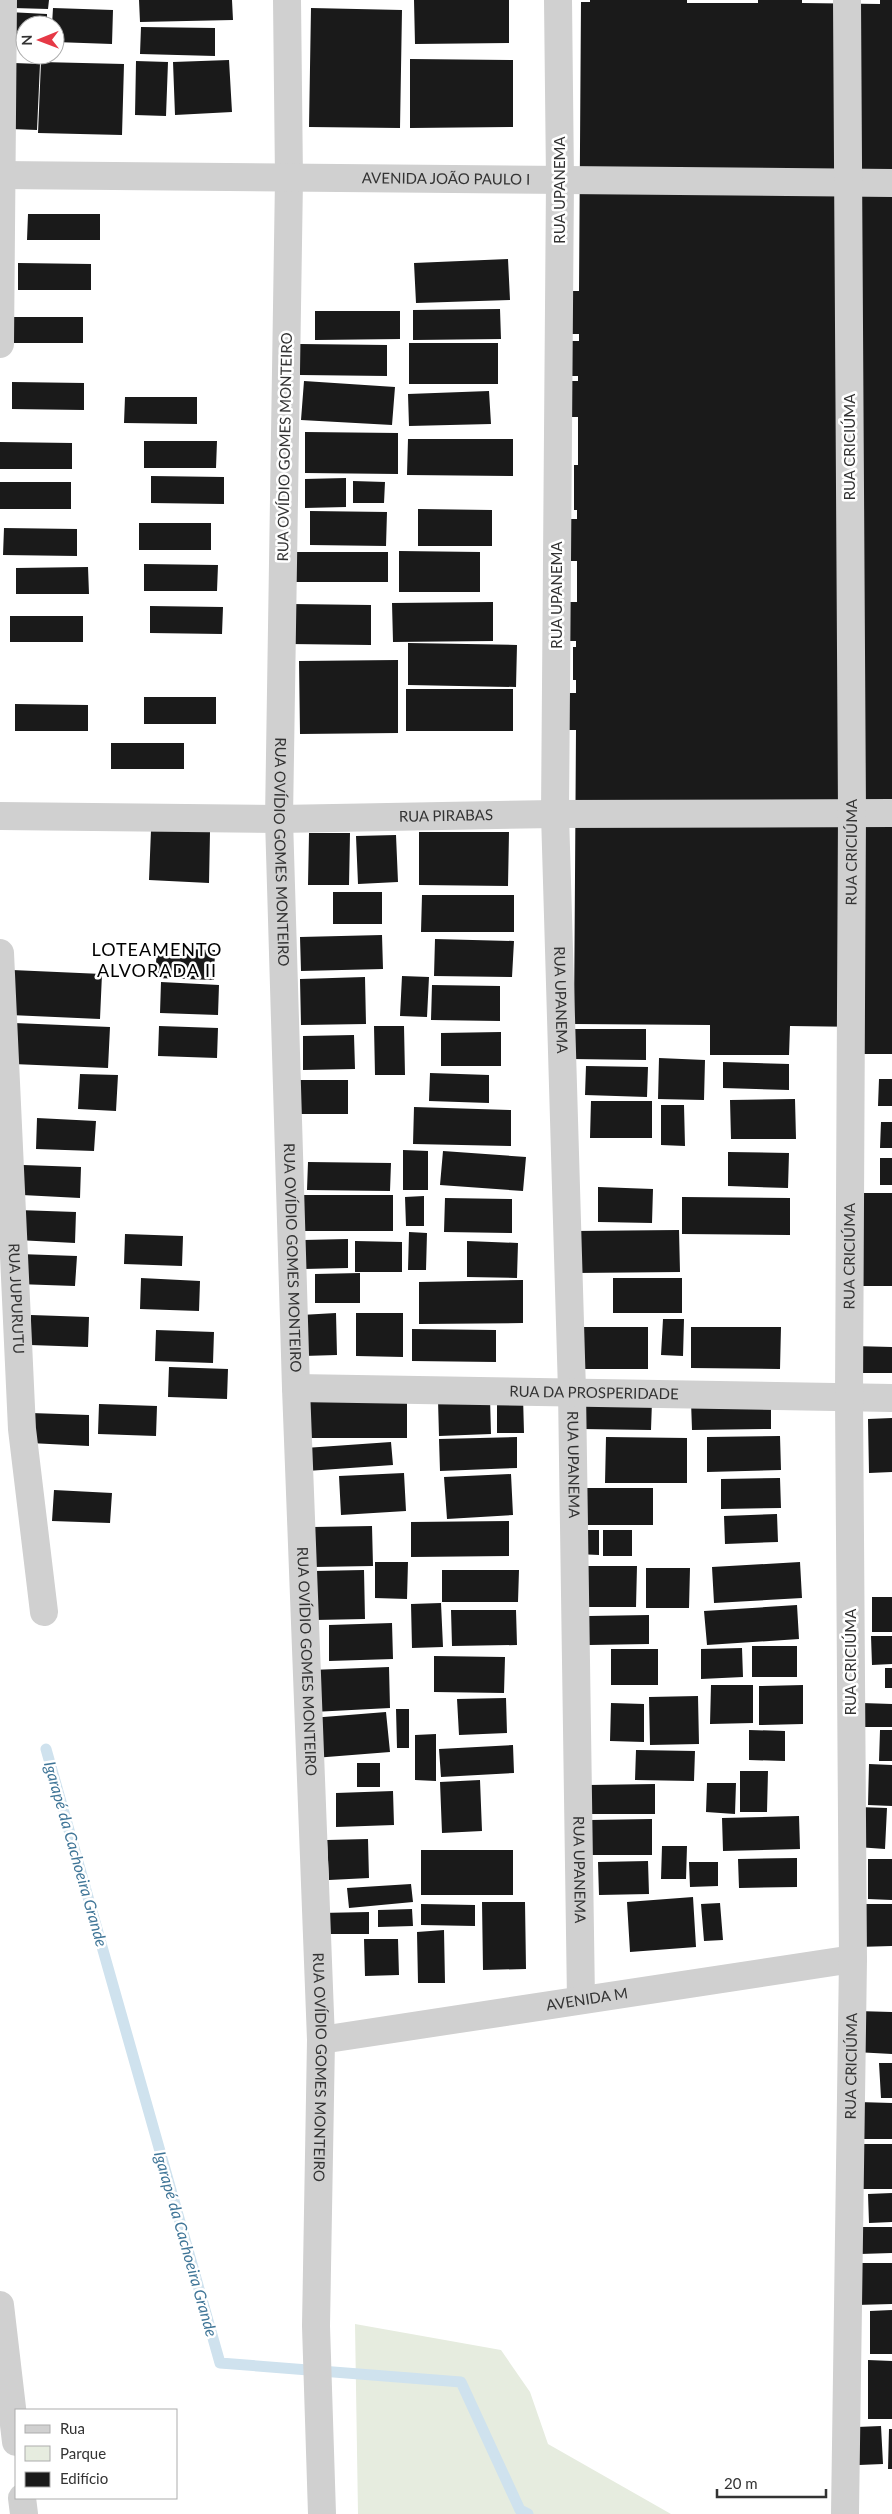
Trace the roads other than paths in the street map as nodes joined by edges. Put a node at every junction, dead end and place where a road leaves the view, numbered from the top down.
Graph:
1 (4, 0) edge
2 (287, 0) edge
3 (558, 0) edge
4 (848, 0) edge
5 (1, 175) edge
6 (289, 179) junction
7 (560, 180) junction
8 (848, 183) junction
9 (892, 183) edge
10 (0, 344) edge
11 (852, 813) junction
12 (892, 813) edge
13 (556, 814) junction
14 (0, 816) edge
15 (279, 819) junction
16 (0, 953) edge
17 (296, 1388) junction
18 (572, 1391) junction
19 (849, 1397) junction
20 (892, 1398) edge
21 (44, 1612) dead end
22 (853, 1959) junction
23 (581, 2000) junction
24 (321, 2040) junction
25 (0, 2305) edge
26 (15, 2433) edge
27 (22, 2499) edge
28 (24, 2514) edge
29 (322, 2514) edge
30 (845, 2514) edge

1 - 5 street
2 - 6 street, RUA OVÍDIO GOMES MONTEIRO
3 - 7 street, RUA UPANEMA
4 - 8 street, RUA CRICIÚMA
5 - 6 street, AVENIDA JOÃO PAULO I
5 - 10 street
6 - 7 street, AVENIDA JOÃO PAULO I
6 - 15 street, RUA OVÍDIO GOMES MONTEIRO
7 - 8 street, AVENIDA JOÃO PAULO I
7 - 13 street, RUA UPANEMA
8 - 9 street, AVENIDA JOÃO PAULO I
8 - 11 street, RUA CRICIÚMA
11 - 12 street, RUA PIRABAS
11 - 13 street, RUA PIRABAS
11 - 19 street, RUA CRICIÚMA
13 - 15 street, RUA PIRABAS
13 - 18 street, RUA UPANEMA
14 - 15 street, RUA PIRABAS
15 - 17 street, RUA OVÍDIO GOMES MONTEIRO
16 - 21 street, RUA JUPURUTU
17 - 18 street, RUA DA PROSPERIDADE
17 - 24 street, RUA OVÍDIO GOMES MONTEIRO
18 - 19 street, RUA DA PROSPERIDADE
18 - 23 street, RUA UPANEMA
19 - 20 street, RUA DA PROSPERIDADE
19 - 22 street, RUA CRICIÚMA
22 - 23 street, AVENIDA M
22 - 30 street, RUA CRICIÚMA
23 - 24 street, AVENIDA M
24 - 29 street, RUA OVÍDIO GOMES MONTEIRO
25 - 26 street
27 - 28 street

